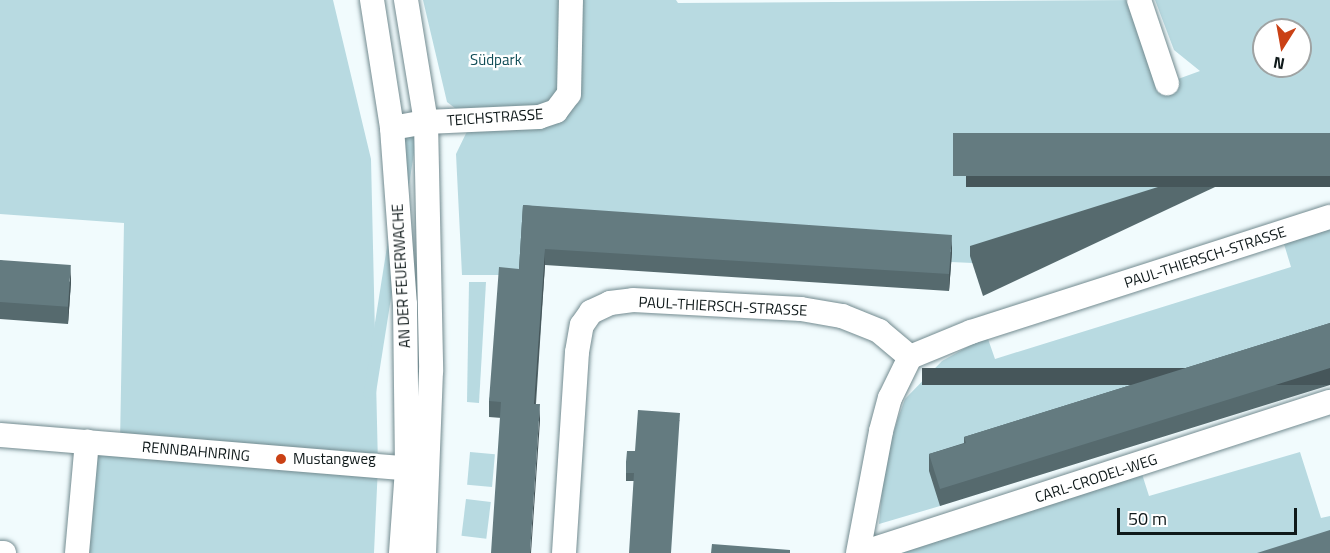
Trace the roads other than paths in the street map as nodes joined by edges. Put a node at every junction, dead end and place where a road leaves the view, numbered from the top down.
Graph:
1 (372, 0) edge
2 (406, 0) edge
3 (571, 0) edge
4 (1139, 0) edge
5 (1167, 83) dead end
6 (426, 122) junction
7 (392, 129) junction
8 (1330, 217) edge
9 (910, 357) junction
10 (1330, 402) edge
11 (0, 435) edge
12 (87, 441) junction
13 (418, 470) junction
14 (0, 553) edge
15 (4, 553) edge
16 (77, 553) edge
17 (401, 553) edge
18 (424, 553) edge
19 (564, 553) edge
20 (860, 553) edge

1 - 7 street, AN DER FEUERWACHE
2 - 6 street, AN DER FEUERWACHE
3 - 6 street, TEICHSTRASSE
4 - 5 street
6 - 7 street, TEICHSTRASSE
6 - 13 street, AN DER FEUERWACHE
7 - 13 street, AN DER FEUERWACHE
8 - 9 street, PAUL-THIERSCH-STRASSE
9 - 19 street, PAUL-THIERSCH-STRASSE
9 - 20 street
10 - 20 street, CARL-CRODEL-WEG
11 - 12 street, RENNBAHNRING
12 - 13 street, RENNBAHNRING
12 - 16 street
13 - 17 street, AN DER FEUERWACHE
13 - 18 street, AN DER FEUERWACHE
14 - 15 street

